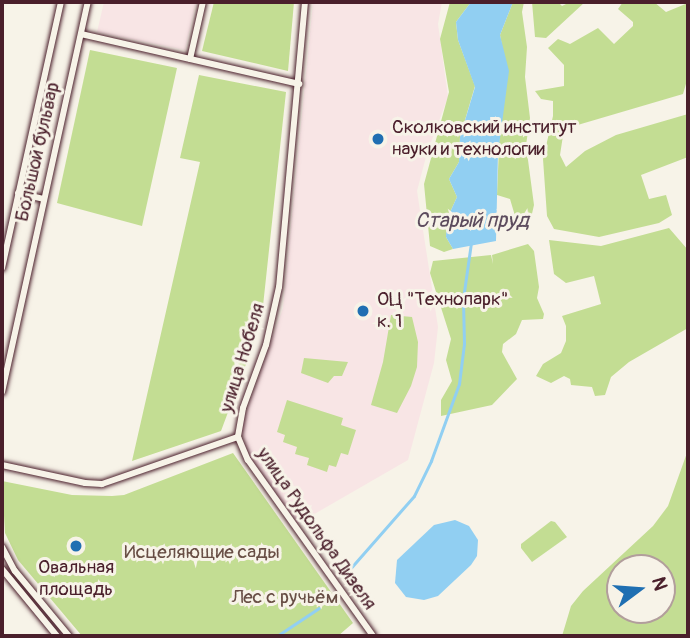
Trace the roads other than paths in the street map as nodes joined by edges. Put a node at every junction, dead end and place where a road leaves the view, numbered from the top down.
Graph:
1 (61, 2) edge
2 (88, 2) edge
3 (203, 2) edge
4 (305, 2) edge
5 (81, 34) junction
6 (190, 59) junction
7 (299, 84) junction
8 (19, 192) junction
9 (43, 199) junction
10 (2, 268) edge
11 (2, 392) edge
12 (238, 437) junction
13 (2, 465) edge
14 (2, 547) edge
15 (2, 569) edge
16 (57, 636) edge
17 (69, 636) edge
18 (373, 636) edge

1 - 8 street, Большой бульвар
2 - 5 street, Большой бульвар
3 - 6 street
4 - 7 street, улица Нобеля
5 - 6 street
5 - 9 street, Большой бульвар
6 - 7 street
7 - 12 street, улица Нобеля
8 - 9 street
8 - 10 street, Большой бульвар
9 - 11 street, Большой бульвар
12 - 13 street, улица Нобеля
12 - 18 street, улица Рудольфа Дизеля
14 - 17 street
15 - 16 street

